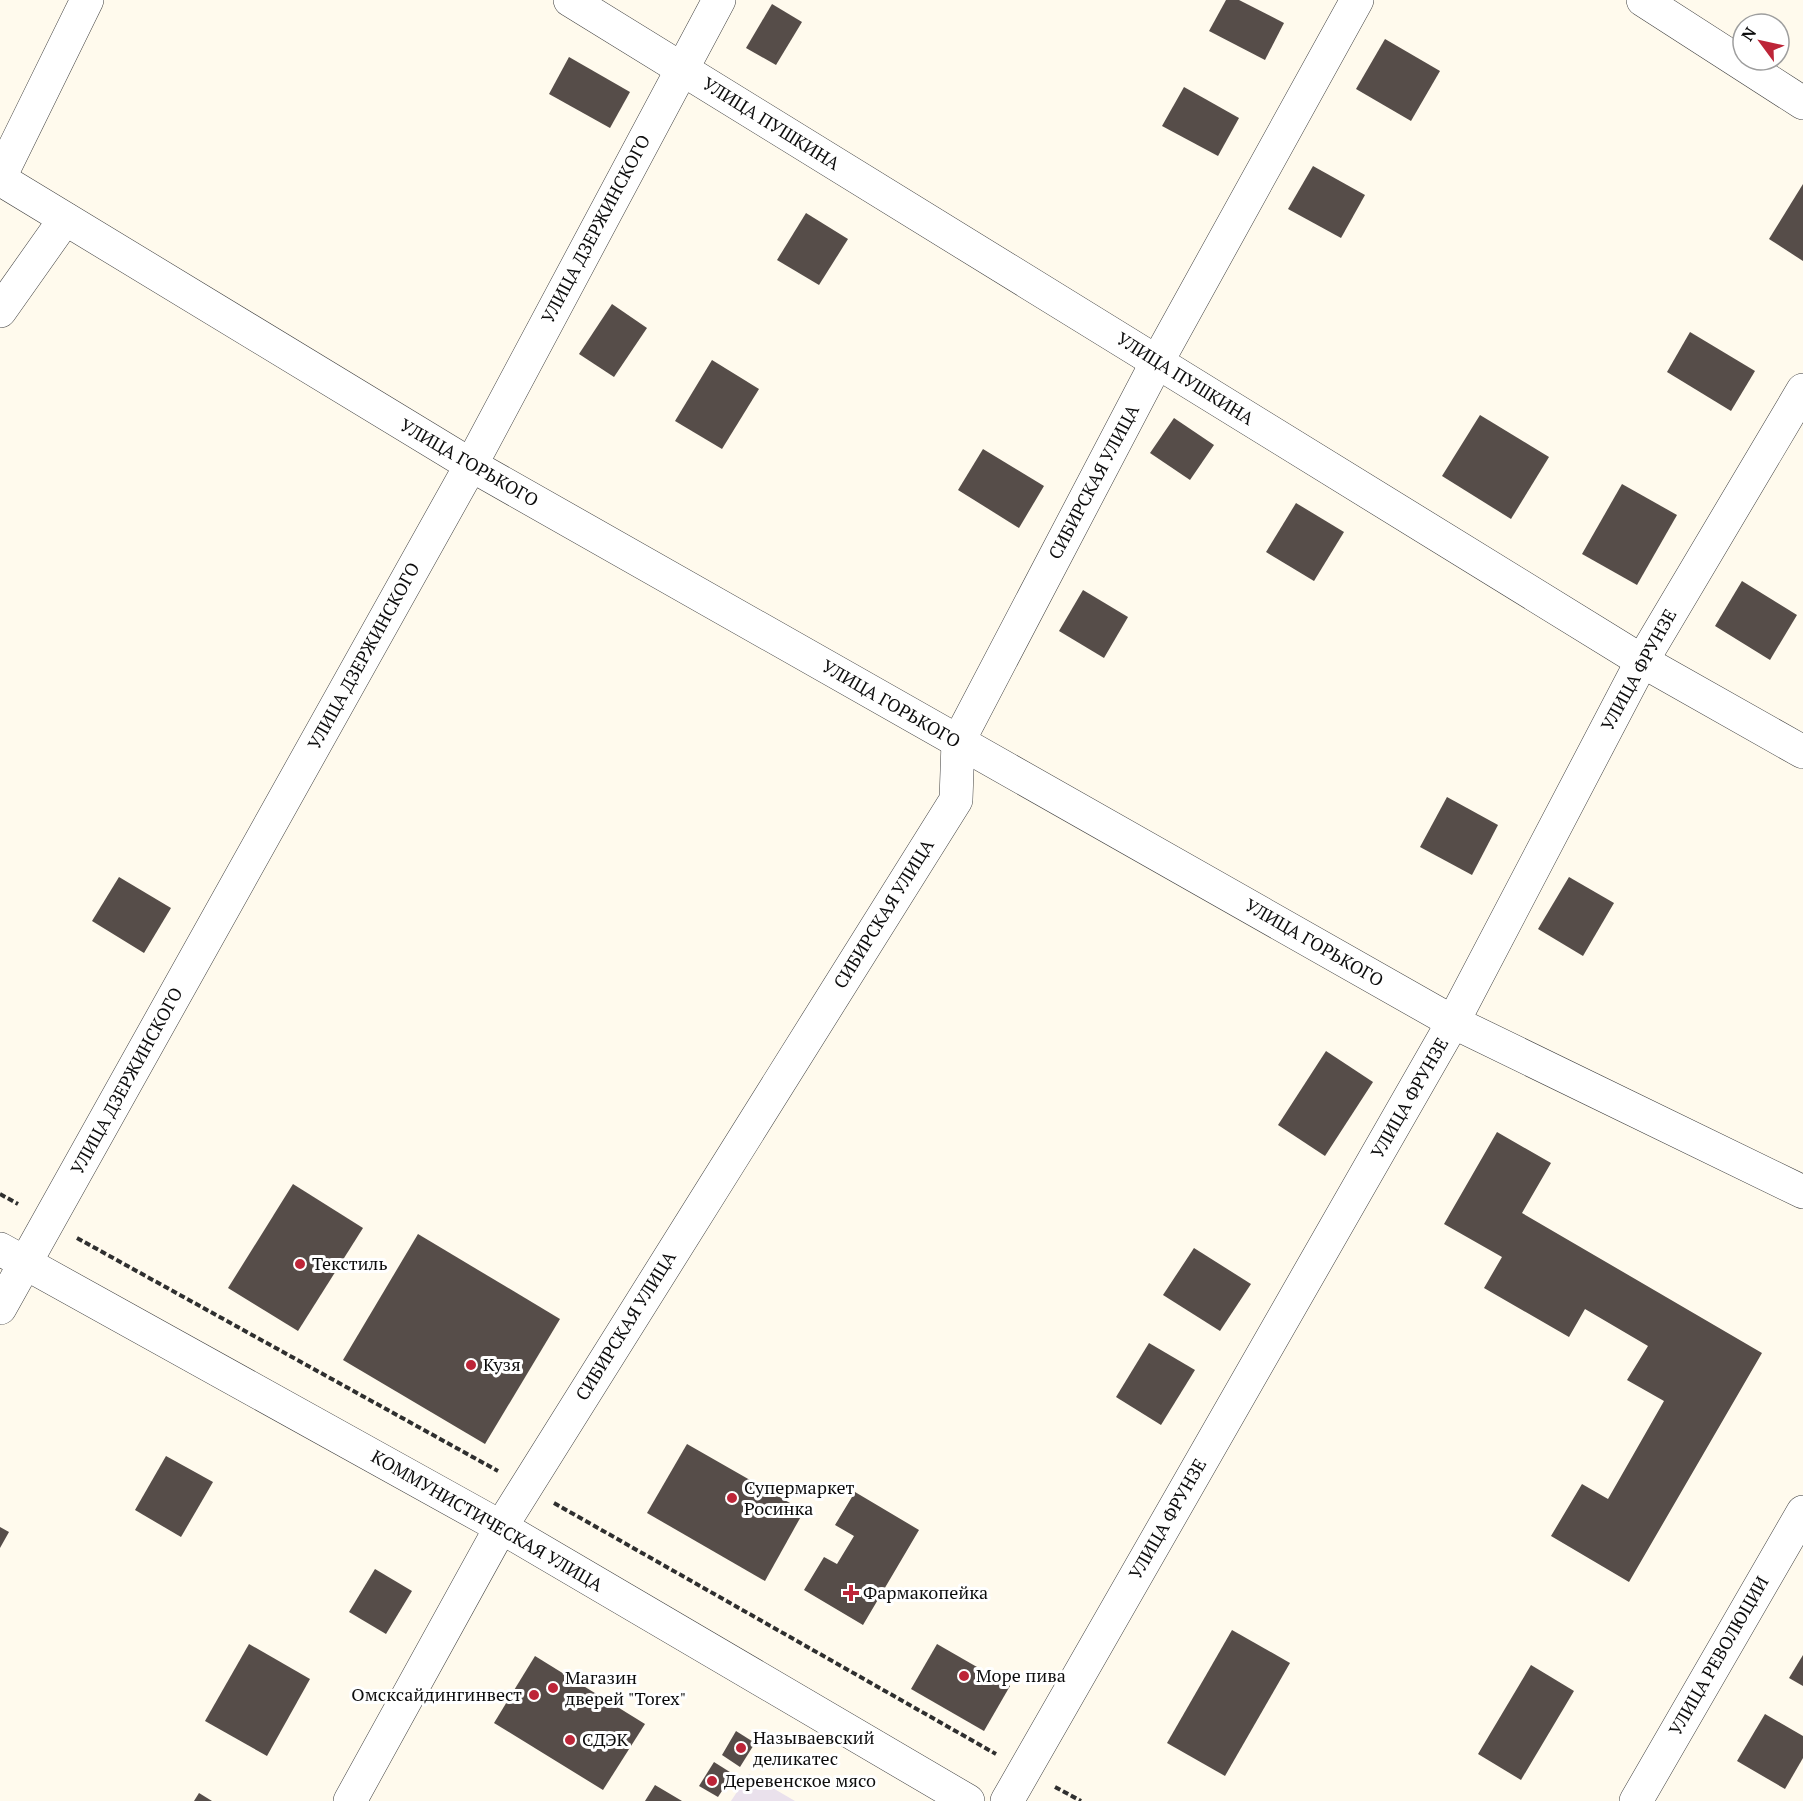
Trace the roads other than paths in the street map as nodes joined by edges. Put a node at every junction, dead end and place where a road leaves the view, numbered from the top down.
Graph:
1 (87, 0) edge
2 (570, 0) edge
3 (719, 0) edge
4 (1357, 0) edge
5 (1643, 0) edge
6 (682, 68) junction
7 (1803, 103) edge
8 (0, 178) edge
9 (64, 219) junction
10 (0, 311) edge
11 (1157, 362) junction
12 (1803, 390) edge
13 (471, 465) junction
14 (1642, 662) junction
15 (958, 742) junction
16 (1803, 752) edge
17 (1453, 1022) junction
18 (1803, 1192) edge
19 (13, 1256) edge
20 (0, 1308) edge
21 (1803, 1512) edge
22 (501, 1527) junction
23 (350, 1801) edge
24 (968, 1801) edge
25 (1007, 1801) edge
26 (1636, 1801) edge

1 - 8 street
2 - 6 street, УЛИЦА ПУШКИНА
3 - 6 street, УЛИЦА ДЗЕРЖИНСКОГО
4 - 11 street, СИБИРСКАЯ УЛИЦА
5 - 7 street
6 - 11 street, УЛИЦА ПУШКИНА
6 - 13 street, УЛИЦА ДЗЕРЖИНСКОГО
8 - 9 street, УЛИЦА ГОРЬКОГО
9 - 10 street
9 - 13 street, УЛИЦА ГОРЬКОГО
11 - 14 street, УЛИЦА ПУШКИНА
11 - 15 street, СИБИРСКАЯ УЛИЦА
12 - 14 street, УЛИЦА ФРУНЗЕ
13 - 15 street, УЛИЦА ГОРЬКОГО
13 - 19 street, УЛИЦА ДЗЕРЖИНСКОГО
14 - 16 street, УЛИЦА ПУШКИНА
14 - 17 street, УЛИЦА ФРУНЗЕ
15 - 17 street, УЛИЦА ГОРЬКОГО
15 - 22 street, СИБИРСКАЯ УЛИЦА
17 - 18 street, УЛИЦА ГОРЬКОГО
17 - 25 street, УЛИЦА ФРУНЗЕ
19 - 20 street, УЛИЦА ДЗЕРЖИНСКОГО
19 - 22 street, КОММУНИСТИЧЕСКАЯ УЛИЦА
21 - 26 street, УЛИЦА РЕВОЛЮЦИИ
22 - 23 street, СИБИРСКАЯ УЛИЦА
22 - 24 street, КОММУНИСТИЧЕСКАЯ УЛИЦА

